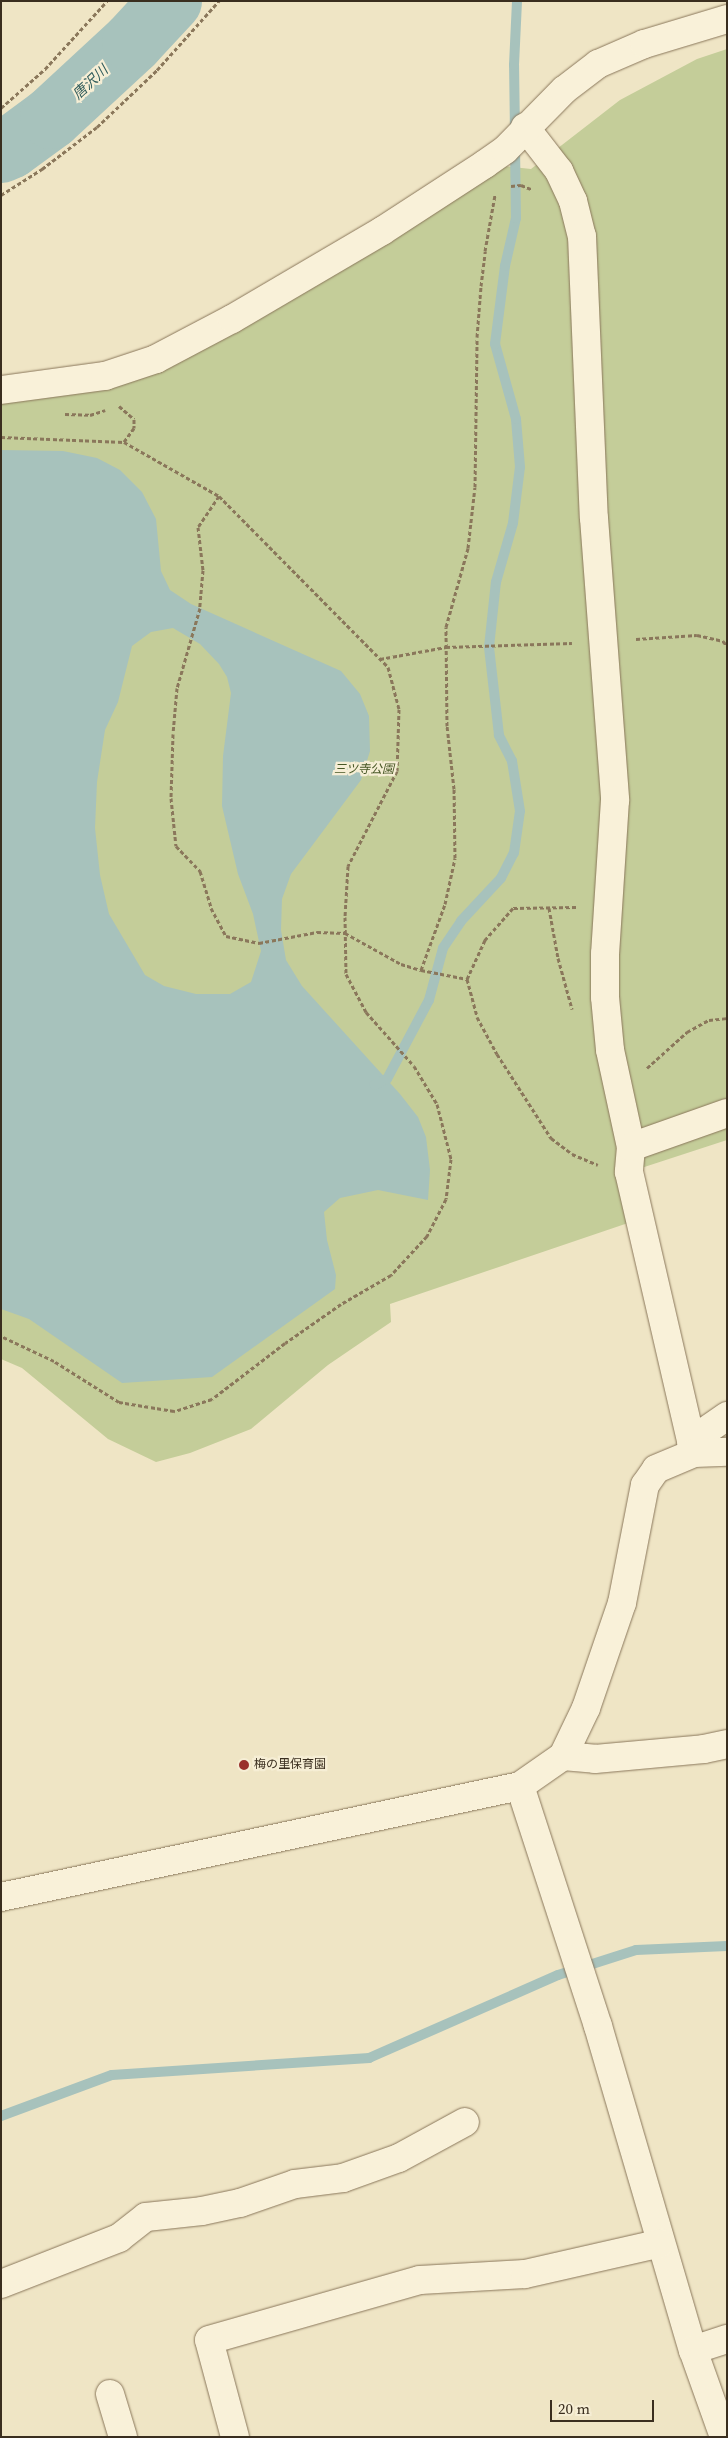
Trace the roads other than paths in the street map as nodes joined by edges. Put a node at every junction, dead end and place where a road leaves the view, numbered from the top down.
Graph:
1 (727, 19) edge
2 (525, 127) junction
3 (1, 390) edge
4 (727, 1112) edge
5 (630, 1159) junction
6 (727, 1416) edge
7 (692, 1447) junction
8 (727, 1452) edge
9 (727, 1744) edge
10 (563, 1756) junction
11 (520, 1786) junction
12 (1, 1897) edge
13 (465, 2122) dead end
14 (661, 2243) junction
15 (1, 2284) edge
16 (727, 2339) edge
17 (693, 2350) junction
18 (110, 2394) dead end
19 (123, 2437) edge
20 (236, 2437) edge
21 (724, 2437) edge

1 - 2 street
2 - 3 street
2 - 5 street
4 - 5 street
5 - 7 street
6 - 7 street
7 - 8 street
7 - 10 street
9 - 10 street
10 - 11 street
11 - 12 street
11 - 14 street
13 - 15 street
14 - 17 street
14 - 20 street
16 - 17 street
17 - 21 street
18 - 19 street

